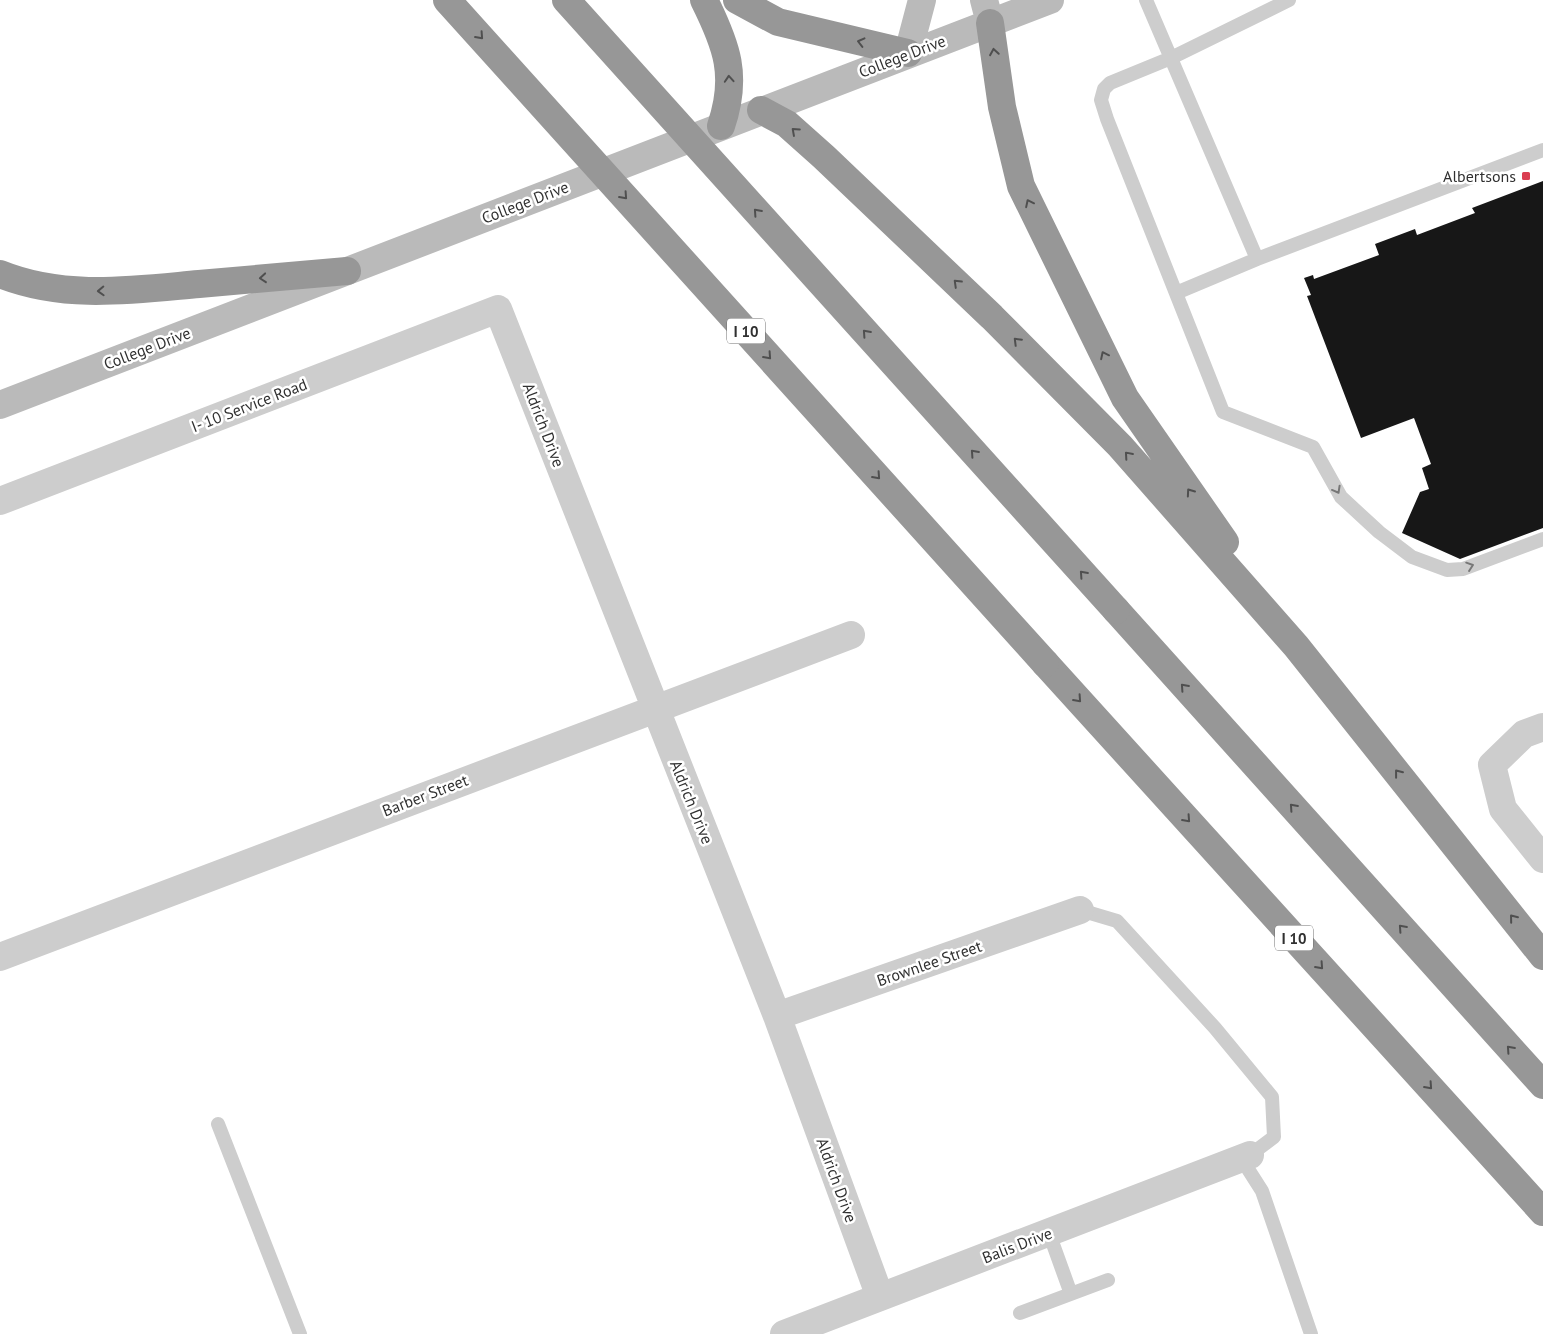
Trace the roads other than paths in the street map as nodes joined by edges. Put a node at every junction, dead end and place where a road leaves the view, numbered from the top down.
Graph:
1 (447, 0) edge
2 (566, 0) edge
3 (704, 0) edge
4 (737, 0) edge
5 (922, 0) edge
6 (1050, 0) edge
7 (1146, 0) edge
8 (1289, 0) edge
9 (987, 11) edge
10 (908, 53) junction
11 (1171, 58) junction
12 (761, 110) junction
13 (721, 126) junction
14 (1543, 150) edge
15 (1256, 259) junction
16 (347, 271) junction
17 (0, 274) edge
18 (1176, 293) junction
19 (498, 309) joint
20 (0, 405) edge
21 (0, 501) edge
22 (1543, 539) edge
23 (851, 634) dead end
24 (1296, 646) junction
25 (655, 707) junction
26 (1543, 727) edge
27 (1543, 859) edge
28 (1080, 910) joint
29 (1543, 956) edge
30 (0, 957) edge
31 (777, 1016) junction
32 (1543, 1085) edge
33 (218, 1124) dead end
34 (1245, 1157) junction
35 (1543, 1212) edge
36 (1049, 1233) junction
37 (1108, 1280) dead end
38 (1071, 1294) junction
39 (880, 1298) junction
40 (1020, 1313) dead end
41 (300, 1334) edge
42 (784, 1334) edge
43 (1311, 1334) edge

1 -> 35 highway, I 10, bridge
32 -> 2 highway, bridge
13 -> 3 highway
10 -> 4 highway
5 - 10 street
6 - 9 street, College Drive
7 - 11 lane
8 - 11 lane
9 - 10 street, College Drive
24 -> 9 highway
10 - 12 street, College Drive
11 - 15 lane
11 - 18 lane
12 - 13 street, College Drive
24 -> 12 highway
13 - 16 street, College Drive
14 - 15 lane
15 - 18 lane
16 -> 17 highway
16 - 20 street, College Drive
18 -> 22 lane
19 - 21 street, I- 10 Service Road
19 - 25 street, Aldrich Drive
23 - 25 street, Barber Street
29 -> 24 highway
25 - 30 street, Barber Street
25 - 31 street, Aldrich Drive
26 - 27 street
28 - 31 street, Brownlee Street
28 - 34 lane
31 - 39 street, Aldrich Drive
33 - 41 lane
34 - 36 street, Balis Drive
34 - 43 lane
36 - 38 lane
36 - 39 street, Balis Drive
37 - 38 lane
38 - 40 lane
39 - 42 street, Balis Drive

